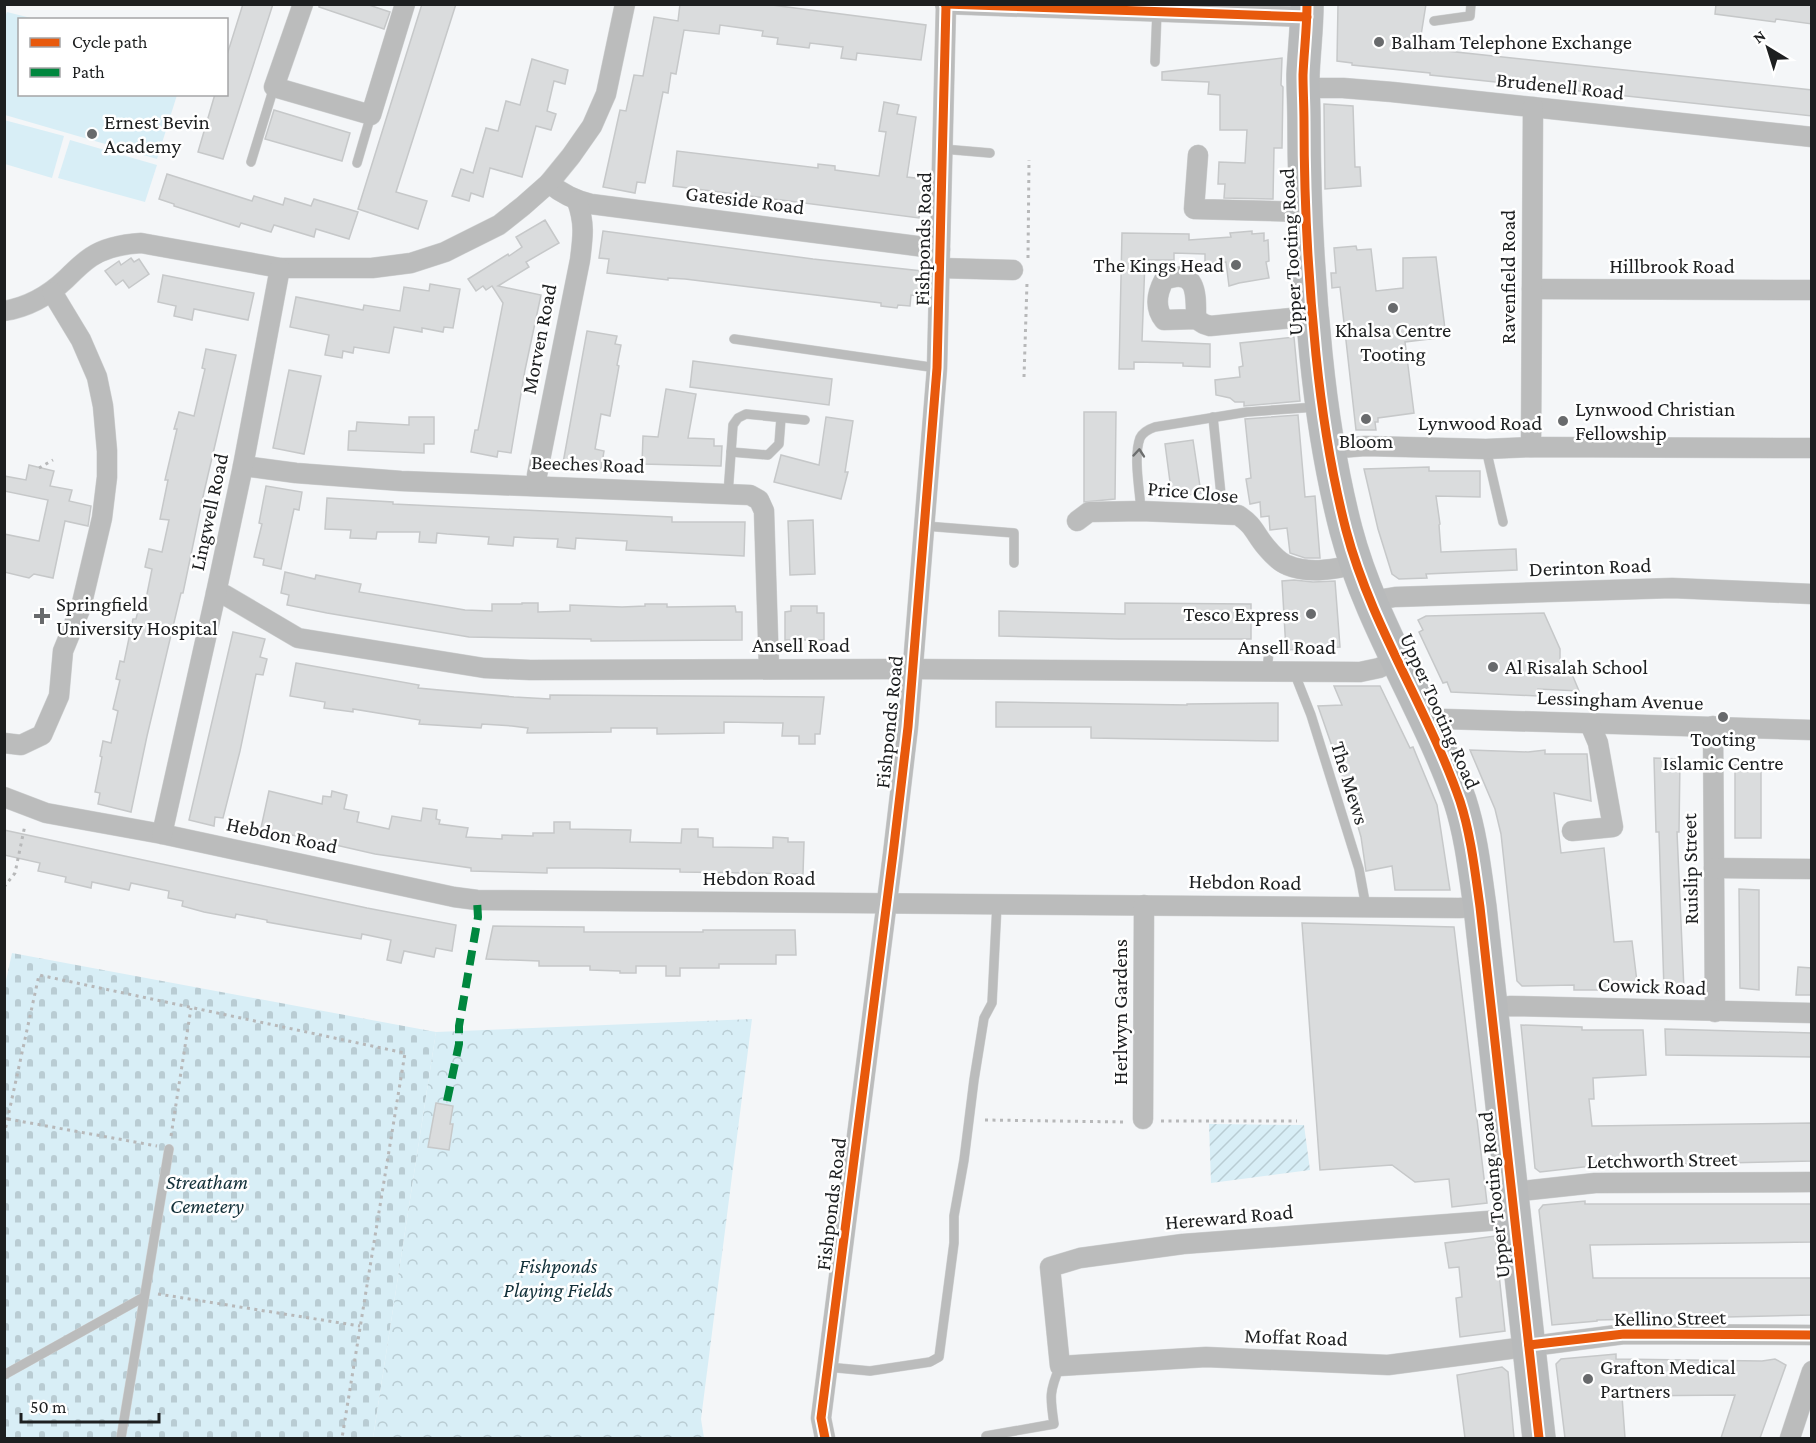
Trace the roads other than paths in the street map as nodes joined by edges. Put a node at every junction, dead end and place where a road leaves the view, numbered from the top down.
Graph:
1 (303, 4) edge
2 (405, 4) edge
3 (626, 4) edge
4 (946, 4) edge
5 (1471, 4) edge
6 (1210, 9) edge
7 (1156, 11) junction
8 (1307, 11) edge
9 (1434, 21) dead end
10 (1155, 62) dead end
11 (274, 87) junction
12 (1304, 88) junction
13 (1533, 107) junction
14 (371, 115) junction
15 (1812, 136) edge
16 (943, 149) junction
17 (990, 153) dead end
18 (1198, 155) dead end
19 (251, 162) dead end
20 (357, 163) dead end
21 (549, 183) junction
22 (577, 201) junction
23 (1305, 212) junction
24 (940, 259) junction
25 (280, 268) junction
26 (1013, 270) dead end
27 (1532, 290) junction
28 (1812, 290) edge
29 (52, 292) junction
30 (4, 311) edge
31 (1312, 316) junction
32 (1196, 319) dead end
33 (734, 339) dead end
34 (937, 368) junction
35 (1321, 407) junction
36 (1213, 417) junction
37 (781, 418) junction
38 (805, 420) dead end
39 (1531, 447) junction
40 (1812, 448) edge
41 (1328, 449) junction
42 (1486, 449) junction
43 (731, 452) junction
44 (243, 466) junction
45 (537, 486) junction
46 (728, 495) junction
47 (1141, 511) junction
48 (1223, 514) junction
49 (1077, 521) dead end
50 (1503, 522) dead end
51 (925, 526) junction
52 (1014, 563) dead end
53 (1357, 563) junction
54 (216, 593) junction
55 (1812, 594) edge
56 (1371, 601) junction
57 (1269, 651) dead end
58 (1398, 659) junction
59 (769, 669) junction
60 (912, 669) junction
61 (1267, 671) junction
62 (1294, 672) junction
63 (1590, 724) junction
64 (1430, 726) junction
65 (1713, 726) junction
66 (1812, 730) edge
67 (4, 743) edge
68 (4, 797) edge
69 (1572, 831) dead end
70 (162, 834) junction
71 (1714, 868) junction
72 (1812, 869) edge
73 (887, 903) junction
74 (997, 904) junction
75 (1144, 904) junction
76 (1366, 907) junction
77 (1480, 907) junction
78 (1492, 1008) junction
79 (1716, 1012) junction
80 (1812, 1013) edge
81 (1143, 1119) dead end
82 (169, 1149) road end
83 (1812, 1182) edge
84 (1514, 1206) junction
85 (145, 1294) junction
86 (1812, 1335) edge
87 (1529, 1346) junction
88 (1060, 1366) junction
89 (827, 1367) junction
90 (1812, 1371) edge
91 (4, 1375) edge
92 (986, 1436) dead end
93 (122, 1438) edge
94 (825, 1438) edge
95 (1539, 1438) edge
96 (1790, 1438) edge

1 - 11 street
2 - 14 street
3 - 21 street
4 - 7 street
4 - 16 street, Fishponds Road
5 - 9 lane
6 - 7 street
6 - 8 street
7 - 10 lane
8 - 12 highway, Upper Tooting Road
11 - 14 street
11 - 19 lane
12 - 13 street, Brudenell Road
12 - 23 highway, Upper Tooting Road
13 - 15 street, Brudenell Road
13 - 27 street, Ravenfield Road
14 - 20 lane
16 - 17 lane
16 - 24 street, Fishponds Road
18 - 23 street
21 - 22 street, Gateside Road
21 - 25 street
22 - 24 street, Gateside Road
22 - 45 street, Morven Road
23 - 31 highway, Upper Tooting Road
24 - 26 street, Gateside Road
24 - 34 street, Fishponds Road
25 - 29 street
25 - 44 street, Lingwell Road
27 - 28 street, Hillbrook Road
27 - 39 street, Ravenfield Road
29 - 30 street
29 - 67 street
31 - 32 street
31 - 35 highway, Upper Tooting Road
33 - 34 lane
34 - 51 street, Fishponds Road
35 - 36 lane
35 - 41 highway, Upper Tooting Road
47 -> 36 lane
36 - 48 lane
37 - 38 lane
37 - 43 lane
37 - 43 lane
39 - 40 street, Lynwood Road
39 - 42 street, Lynwood Road
41 - 42 street, Lynwood Road
41 - 53 highway, Upper Tooting Road
42 - 50 lane
43 - 46 lane
44 - 45 street, Beeches Road
44 - 54 street, Lingwell Road
45 - 46 street, Beeches Road
46 - 59 street, Beeches Road
47 - 48 street, Price Close
47 - 49 street, Price Close
48 - 53 street, Price Close
51 - 52 lane
51 - 60 street, Fishponds Road
53 - 56 highway, Upper Tooting Road
54 - 59 street, Ansell Road
54 - 70 street, Lingwell Road
55 - 56 street, Derinton Road
56 - 58 highway, Upper Tooting Road
57 - 61 lane
58 - 62 street, Ansell Road
58 - 64 highway, Upper Tooting Road
59 - 60 street, Ansell Road
60 - 61 street, Ansell Road
60 - 73 street, Fishponds Road
61 - 62 street, Ansell Road
62 - 76 lane, The Mews
63 - 64 street, Lessingham Avenue
63 - 65 street, Lessingham Avenue
63 - 69 street
64 - 77 highway, Upper Tooting Road
65 - 66 street, Lessingham Avenue
65 - 71 street, Ruislip Street
68 - 70 street, Hebdon Road
70 - 73 street, Hebdon Road
71 - 72 street
71 - 79 street, Ruislip Street
73 - 74 street, Hebdon Road
73 - 89 street, Fishponds Road
74 - 75 street, Hebdon Road
74 - 89 lane
75 - 76 street, Hebdon Road
75 - 81 street, Herlwyn Gardens
76 - 77 street, Hebdon Road
77 - 78 highway, Upper Tooting Road
78 - 79 street, Cowick Road
78 - 84 highway, Upper Tooting Road
79 - 80 street, Cowick Road
82 - 85 lane
83 - 84 street, Letchworth Street
84 - 87 highway, Upper Tooting Road
84 - 88 street, Hereward Road
85 - 91 lane
85 - 93 lane
86 - 87 street, Kellino Street
87 - 88 street, Moffat Road
87 - 95 highway, Upper Tooting Road
88 - 92 lane
89 - 94 street, Fishponds Road
90 - 96 street

